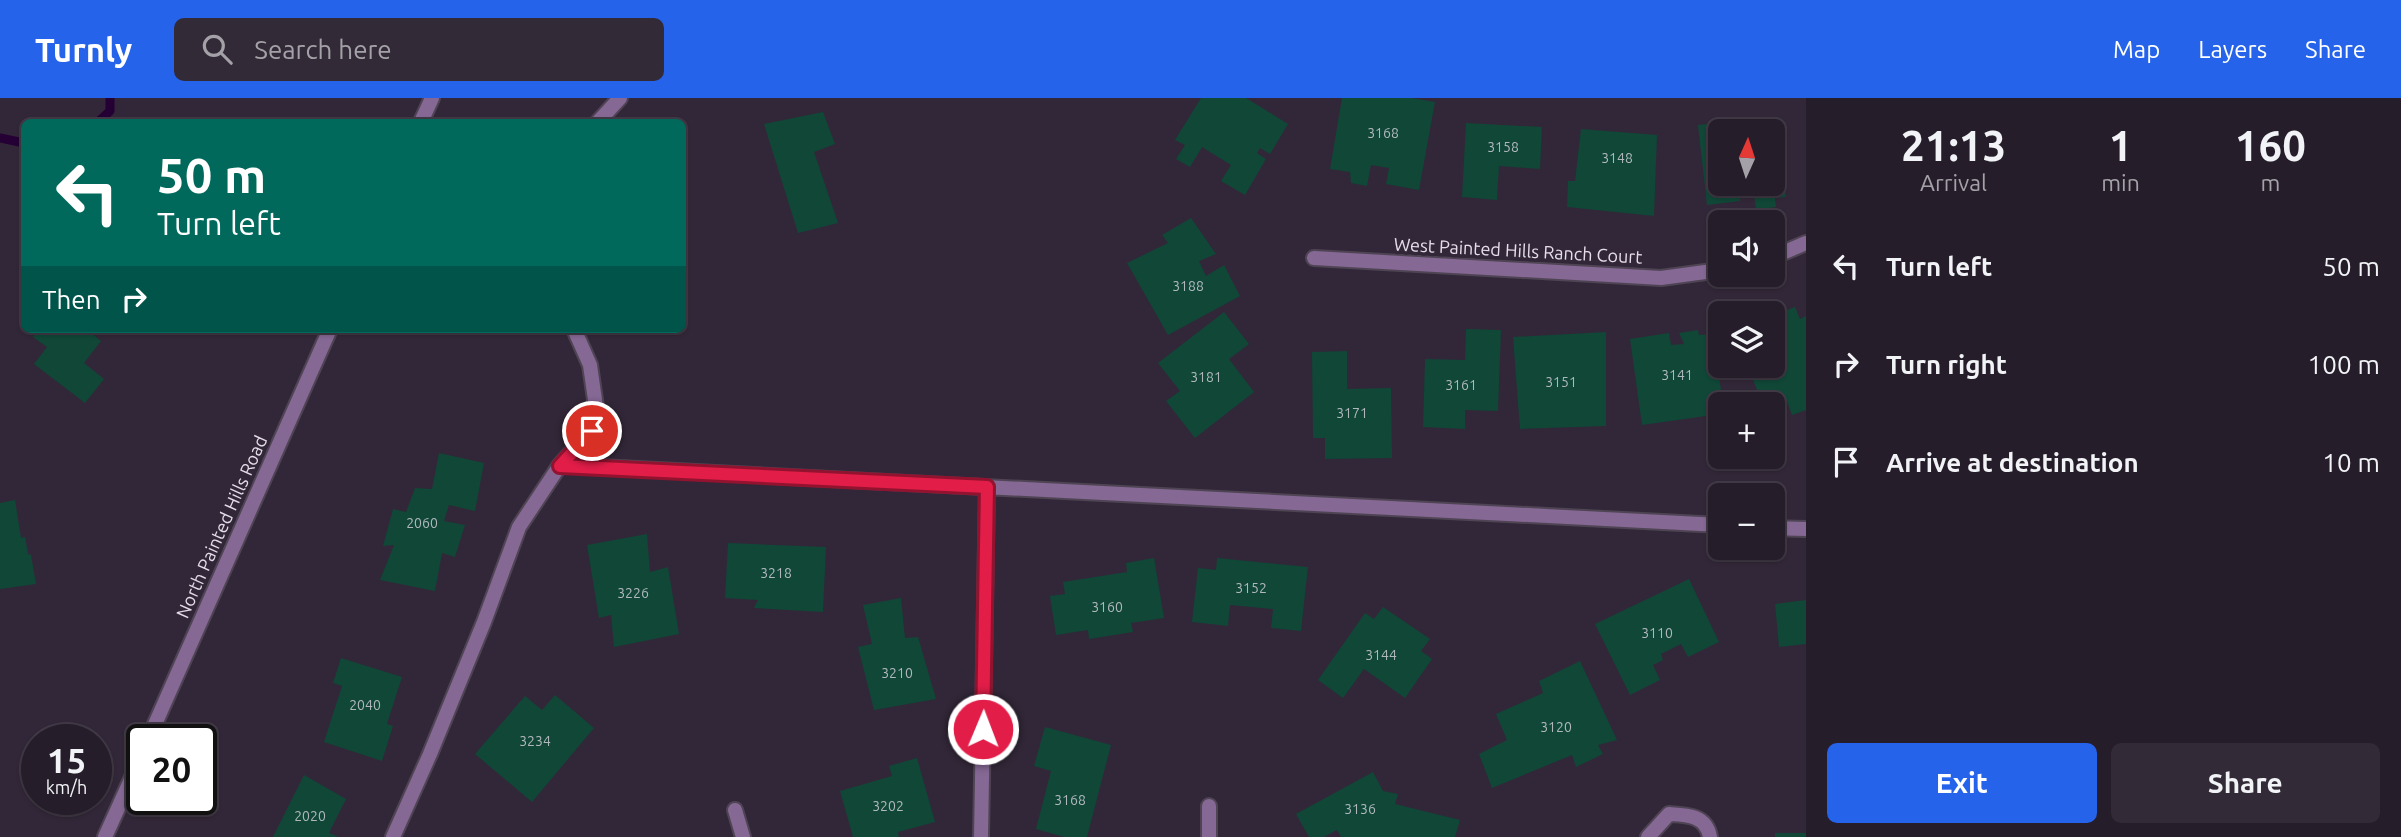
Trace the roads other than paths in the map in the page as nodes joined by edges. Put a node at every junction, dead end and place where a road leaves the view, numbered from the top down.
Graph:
1 (432, 98) edge
2 (620, 98) edge
3 (423, 119) edge
4 (600, 119) edge
5 (1806, 243) edge
6 (1785, 252) edge
7 (1314, 258) dead end
8 (1708, 272) edge
9 (328, 333) edge
10 (576, 333) edge
11 (560, 466) junction
12 (987, 487) junction
13 (1708, 524) edge
14 (1785, 528) edge
15 (1806, 529) edge
16 (155, 724) edge
17 (126, 790) edge
18 (1209, 806) dead end
19 (735, 810) dead end
20 (105, 837) edge
21 (393, 837) edge
22 (743, 837) edge
23 (981, 837) edge
24 (1209, 837) edge
25 (1648, 837) edge
26 (1710, 837) edge

1 - 3 street
2 - 4 street
5 - 6 street
7 - 8 street, West Painted Hills Ranch Court
9 - 16 street, North Painted Hills Road
10 - 11 street
11 - 12 street
11 - 21 street
12 - 13 street
12 - 23 street
14 - 15 street
17 - 20 street
18 - 24 street
19 - 22 street
25 - 26 street

